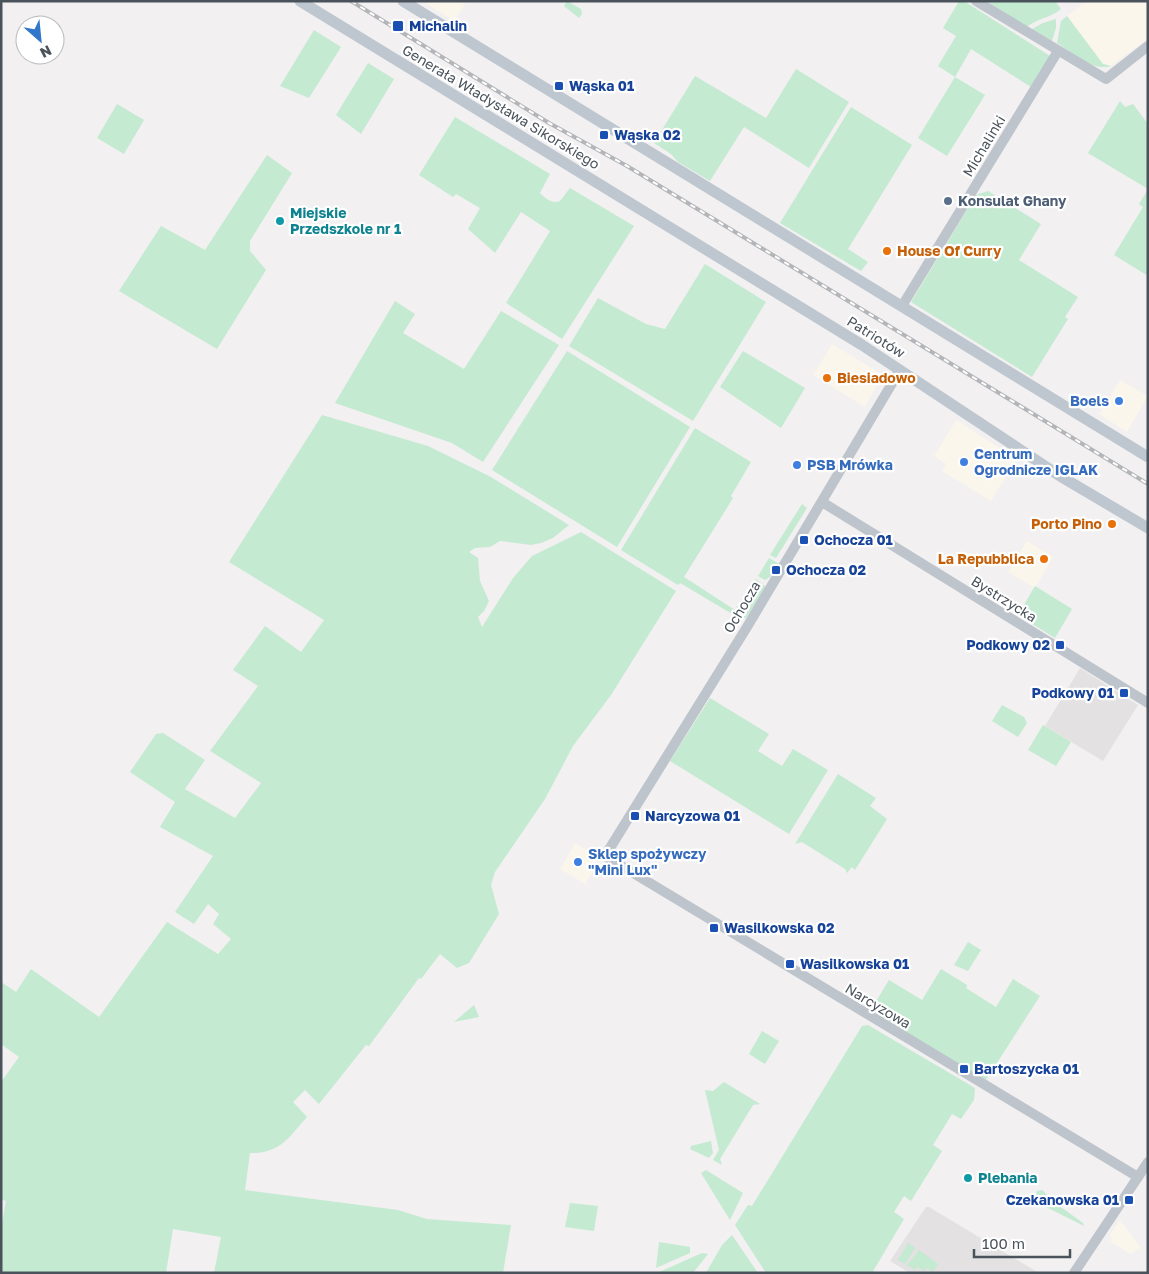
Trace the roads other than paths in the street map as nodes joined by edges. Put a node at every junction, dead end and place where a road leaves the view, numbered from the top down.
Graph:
1 (300, 1) edge
2 (403, 1) edge
3 (976, 1) edge
4 (1148, 46) edge
5 (1058, 51) junction
6 (635, 206) joint
7 (902, 306) junction
8 (900, 370) junction
9 (1148, 457) edge
10 (822, 502) junction
11 (1148, 528) edge
12 (1148, 702) edge
13 (605, 856) joint
14 (1148, 1162) edge
15 (1138, 1177) junction
16 (1074, 1273) edge

1 - 6 main road, Generała Władysława Sikorskiego
2 - 7 main road
3 - 5 street
4 - 5 street
5 - 7 street, Michalinki
6 - 8 main road, Patriotów
7 - 9 main road
8 - 10 street, Ochocza
8 - 11 main road, Patriotów
10 - 12 street, Bystrzycka
10 - 13 street, Ochocza
13 - 15 street, Narcyzowa
14 - 15 street
15 - 16 street

